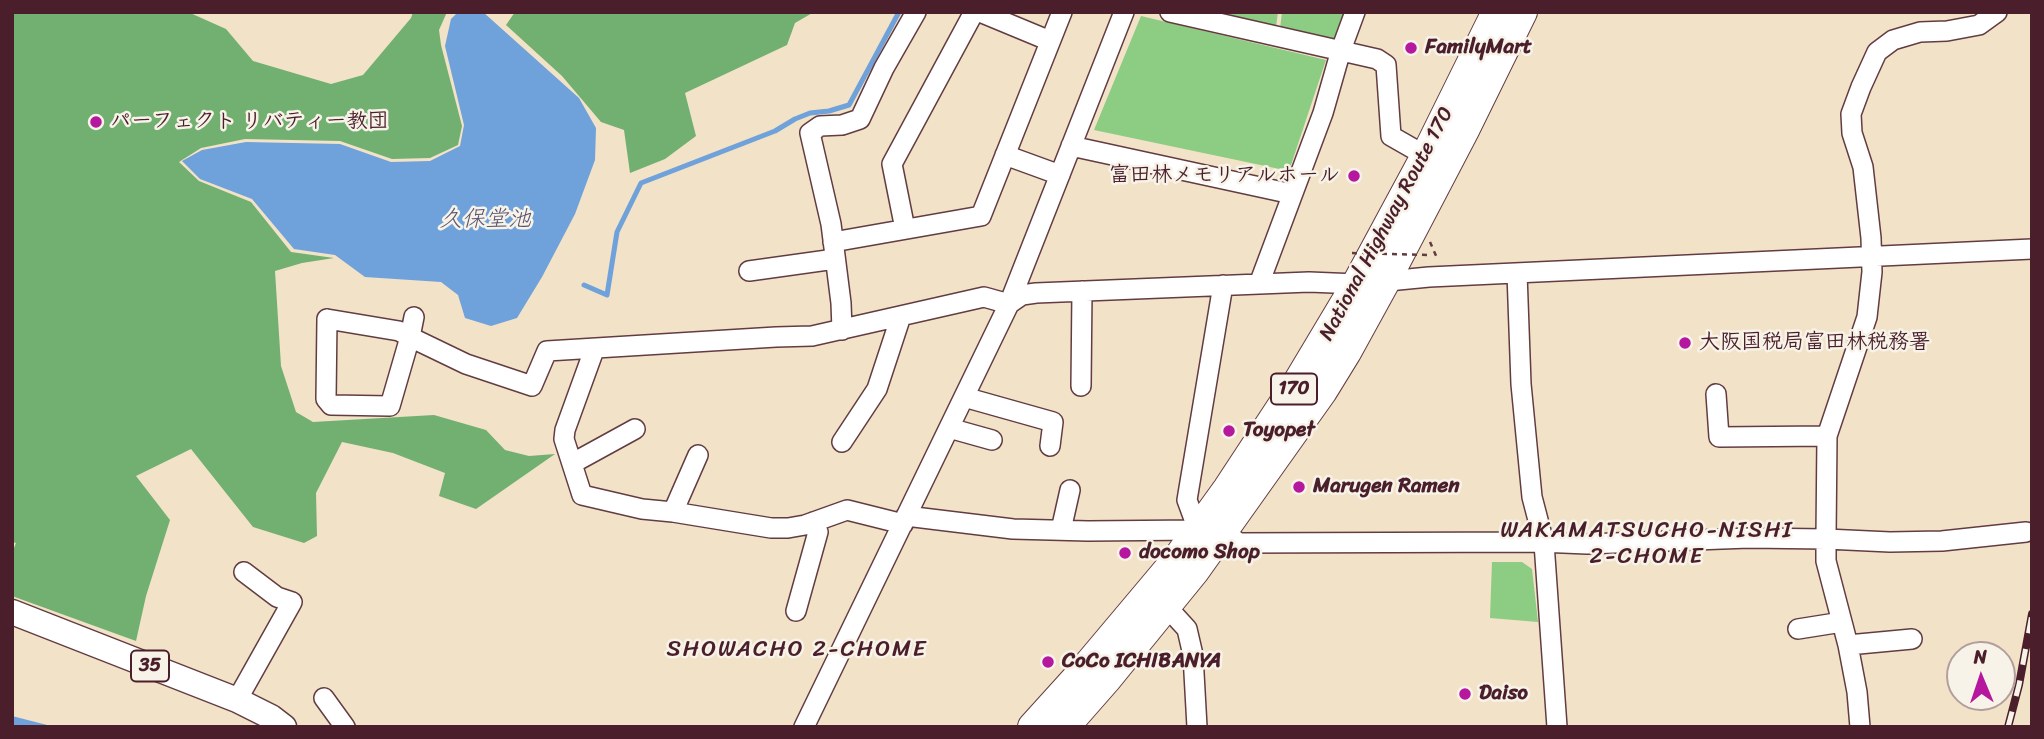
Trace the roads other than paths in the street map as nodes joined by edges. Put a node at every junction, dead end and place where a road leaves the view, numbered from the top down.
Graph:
1 (916, 12) edge
2 (974, 12) edge
3 (980, 12) edge
4 (1062, 12) edge
5 (1124, 12) edge
6 (1170, 12) edge
7 (1355, 12) edge
8 (1497, 12) edge
9 (1522, 12) edge
10 (1997, 12) edge
11 (1049, 41) junction
12 (1340, 50) junction
13 (1071, 146) junction
14 (1005, 155) junction
15 (1426, 156) junction
16 (1060, 175) junction
17 (1292, 194) junction
18 (905, 229) junction
19 (2032, 249) edge
20 (834, 251) junction
21 (1871, 256) junction
22 (748, 271) dead end
23 (1517, 273) junction
24 (1371, 282) junction
25 (1259, 284) junction
26 (1223, 285) junction
27 (1082, 291) junction
28 (1009, 304) junction
29 (901, 316) junction
30 (414, 317) dead end
31 (842, 330) junction
32 (410, 337) junction
33 (594, 350) junction
34 (1081, 386) dead end
35 (1716, 394) dead end
36 (964, 397) junction
37 (949, 428) junction
38 (635, 429) dead end
39 (1827, 436) junction
40 (992, 440) dead end
41 (842, 442) dead end
42 (1050, 446) dead end
43 (698, 455) dead end
44 (573, 463) junction
45 (1070, 490) dead end
46 (673, 512) junction
47 (905, 520) junction
48 (813, 522) junction
49 (1061, 530) junction
50 (1211, 530) junction
51 (2026, 532) dead end
52 (1826, 539) junction
53 (1544, 542) junction
54 (244, 572) dead end
55 (1166, 606) junction
56 (12, 611) edge
57 (796, 611) dead end
58 (1842, 622) junction
59 (1798, 629) dead end
60 (1912, 639) dead end
61 (1848, 645) junction
62 (324, 698) dead end
63 (237, 700) junction
64 (284, 727) edge
65 (345, 727) edge
66 (804, 727) edge
67 (1033, 727) edge
68 (1064, 727) edge
69 (1197, 727) edge
70 (1558, 727) edge
71 (1860, 727) edge

1 - 20 street
2 - 18 street
3 - 11 street
4 - 11 street
5 - 13 street
6 - 12 street
7 - 12 street
8 - 15 highway, National Highway Route 170 / 170
9 - 24 highway, National Highway Route 170 / 170
10 - 21 street
11 - 14 street
12 - 15 street
12 - 17 street
13 - 16 street
13 - 17 street
14 - 16 street
14 - 18 street
15 - 24 highway, National Highway Route 170 / 170
16 - 28 street
17 - 25 street
18 - 20 street
19 - 21 street
20 - 22 street
20 - 31 street
21 - 23 street
21 - 39 street
23 - 24 street
23 - 53 street
24 - 25 street
24 - 50 highway, National Highway Route 170 / 170
25 - 26 street
26 - 27 street
26 - 50 street
27 - 28 street
27 - 34 street
28 - 29 street
28 - 36 street
29 - 31 street
29 - 41 street
30 - 32 street
31 - 33 street
32 - 32 street
32 - 33 street
33 - 44 street
35 - 39 street
36 - 37 street
36 - 42 street
37 - 40 street
37 - 47 street
38 - 44 street
39 - 52 street
43 - 46 street
44 - 46 street
45 - 49 street
46 - 48 street
47 - 48 street
47 - 49 street
47 - 66 street
48 - 57 street
49 - 50 street
50 - 53 street
50 - 55 highway, National Highway Route 170 / 170
50 - 67 highway, National Highway Route 170 / 170
51 - 52 street
52 - 53 street
52 - 58 street
53 - 70 street
54 - 63 street
55 - 68 highway, National Highway Route 170 / 170
55 - 69 street
56 - 63 main road, 35
58 - 59 street
58 - 61 street
60 - 61 street
61 - 71 street
62 - 65 street
63 - 64 main road, 35

